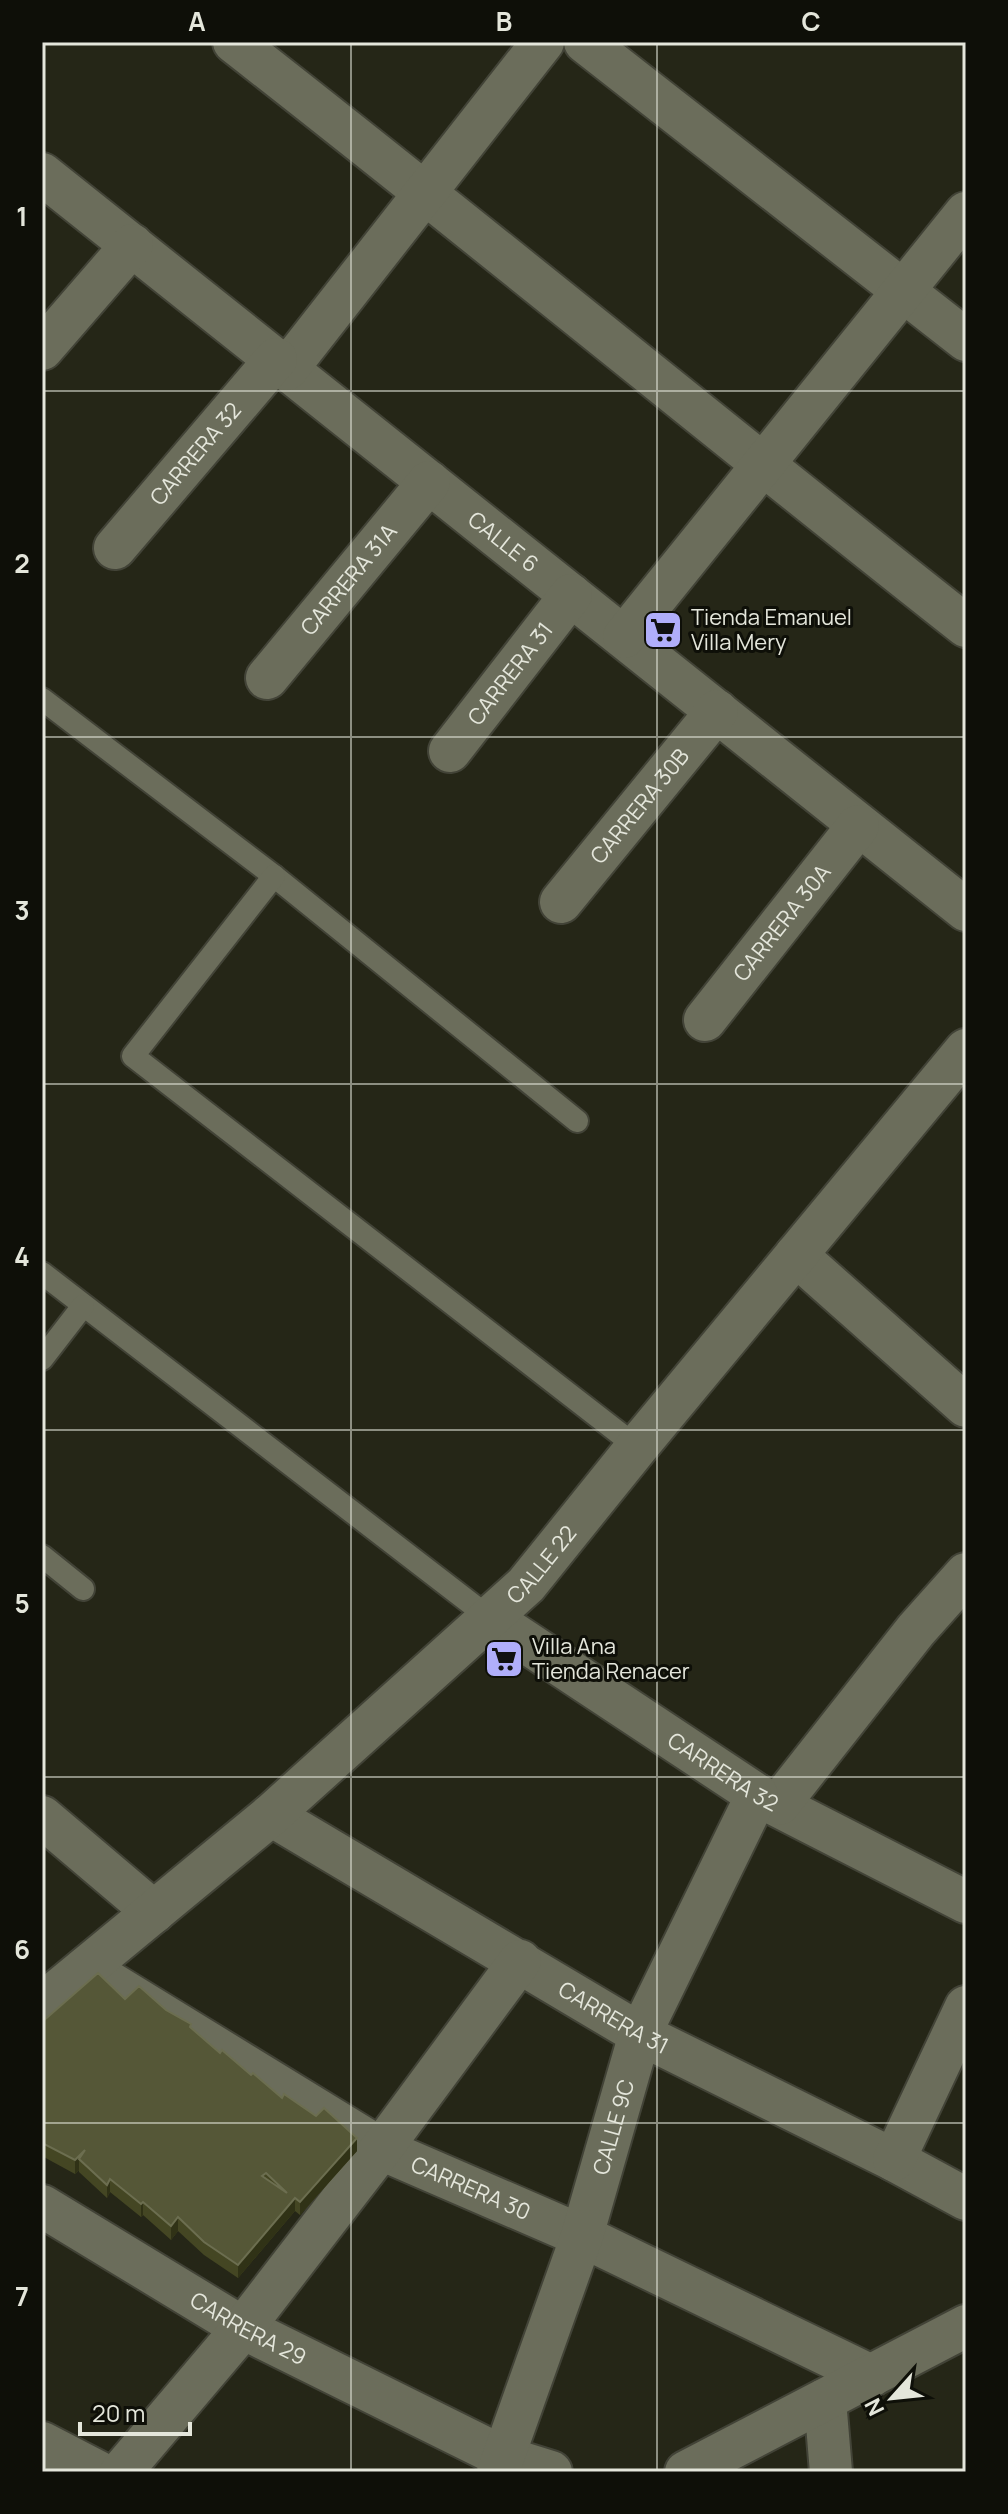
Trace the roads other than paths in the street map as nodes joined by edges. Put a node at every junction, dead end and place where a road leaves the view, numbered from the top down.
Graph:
1 (234, 42) edge
2 (543, 42) edge
3 (585, 42) edge
4 (42, 174) edge
5 (426, 192) junction
6 (966, 213) edge
7 (132, 245) junction
8 (904, 290) junction
9 (966, 340) edge
10 (42, 349) edge
11 (282, 364) junction
12 (763, 466) junction
13 (429, 482) junction
14 (115, 548) dead end
15 (571, 595) junction
16 (966, 626) edge
17 (624, 637) junction
18 (267, 678) dead end
19 (42, 699) edge
20 (717, 711) junction
21 (450, 751) dead end
22 (858, 826) junction
23 (274, 876) junction
24 (561, 902) dead end
25 (966, 910) edge
26 (705, 1020) dead end
27 (966, 1050) edge
28 (577, 1121) dead end
29 (796, 1255) junction
30 (42, 1273) edge
31 (83, 1306) junction
32 (42, 1359) edge
33 (966, 1406) edge
34 (637, 1447) junction
35 (42, 1556) edge
36 (966, 1574) edge
37 (83, 1589) dead end
38 (491, 1619) junction
39 (768, 1800) junction
40 (271, 1815) junction
41 (42, 1817) edge
42 (966, 1902) edge
43 (154, 1912) junction
44 (520, 1961) junction
45 (86, 1968) junction
46 (42, 2004) edge
47 (966, 2007) edge
48 (640, 2034) junction
49 (381, 2149) junction
50 (894, 2160) junction
51 (966, 2199) edge
52 (42, 2206) edge
53 (582, 2236) junction
54 (966, 2326) edge
55 (243, 2328) junction
56 (871, 2376) junction
57 (825, 2400) junction
58 (42, 2443) edge
59 (501, 2464) edge
60 (98, 2472) edge
61 (121, 2472) edge
62 (551, 2472) edge
63 (686, 2472) edge
64 (831, 2472) edge

1 - 5 street
2 - 5 street, CARRERA 32
3 - 8 street
4 - 7 street, CALLE 6
5 - 11 street, CARRERA 32
5 - 12 street
6 - 8 street
7 - 10 street
7 - 11 street, CALLE 6
8 - 9 street
8 - 12 street
11 - 13 street, CALLE 6
11 - 14 street, CARRERA 32
12 - 16 street
12 - 17 street
13 - 15 street, CALLE 6
13 - 18 street, CARRERA 31A
15 - 17 street, CALLE 6
15 - 21 street, CARRERA 31
17 - 20 street, CALLE 6
19 - 23 lane
20 - 22 street, CALLE 6
20 - 24 street, CARRERA 30B
22 - 25 street, CALLE 6
22 - 26 street, CARRERA 30A
23 - 28 lane
23 - 34 lane
27 - 29 street, CALLE 22
29 - 33 street
29 - 34 street, CALLE 22
30 - 31 lane
31 - 32 lane
31 - 38 lane
34 - 38 street, CALLE 22
35 - 37 lane
36 - 39 street, CALLE 9C
38 - 39 street, CARRERA 32
38 - 40 street, CALLE 22
39 - 42 street, CARRERA 32
39 - 48 street, CALLE 9C
40 - 43 street, CALLE 22
40 - 44 street, CARRERA 31
41 - 43 street
43 - 45 street, CALLE 22
44 - 48 street, CARRERA 31
44 - 49 street
45 - 46 street, CALLE 22
45 - 49 street, CARRERA 30
47 - 50 street
48 - 50 street, CARRERA 31
48 - 53 street, CALLE 9C
49 - 53 street, CARRERA 30
49 - 55 street
50 - 51 street, CARRERA 31
52 - 55 street, CARRERA 29
53 - 56 street, CARRERA 30
53 - 59 street, CALLE 9C
54 - 56 street
55 - 59 street, CARRERA 29
55 - 61 street
56 - 57 street
57 - 63 street
57 - 64 street
58 - 60 street
59 - 62 street, CARRERA 29

